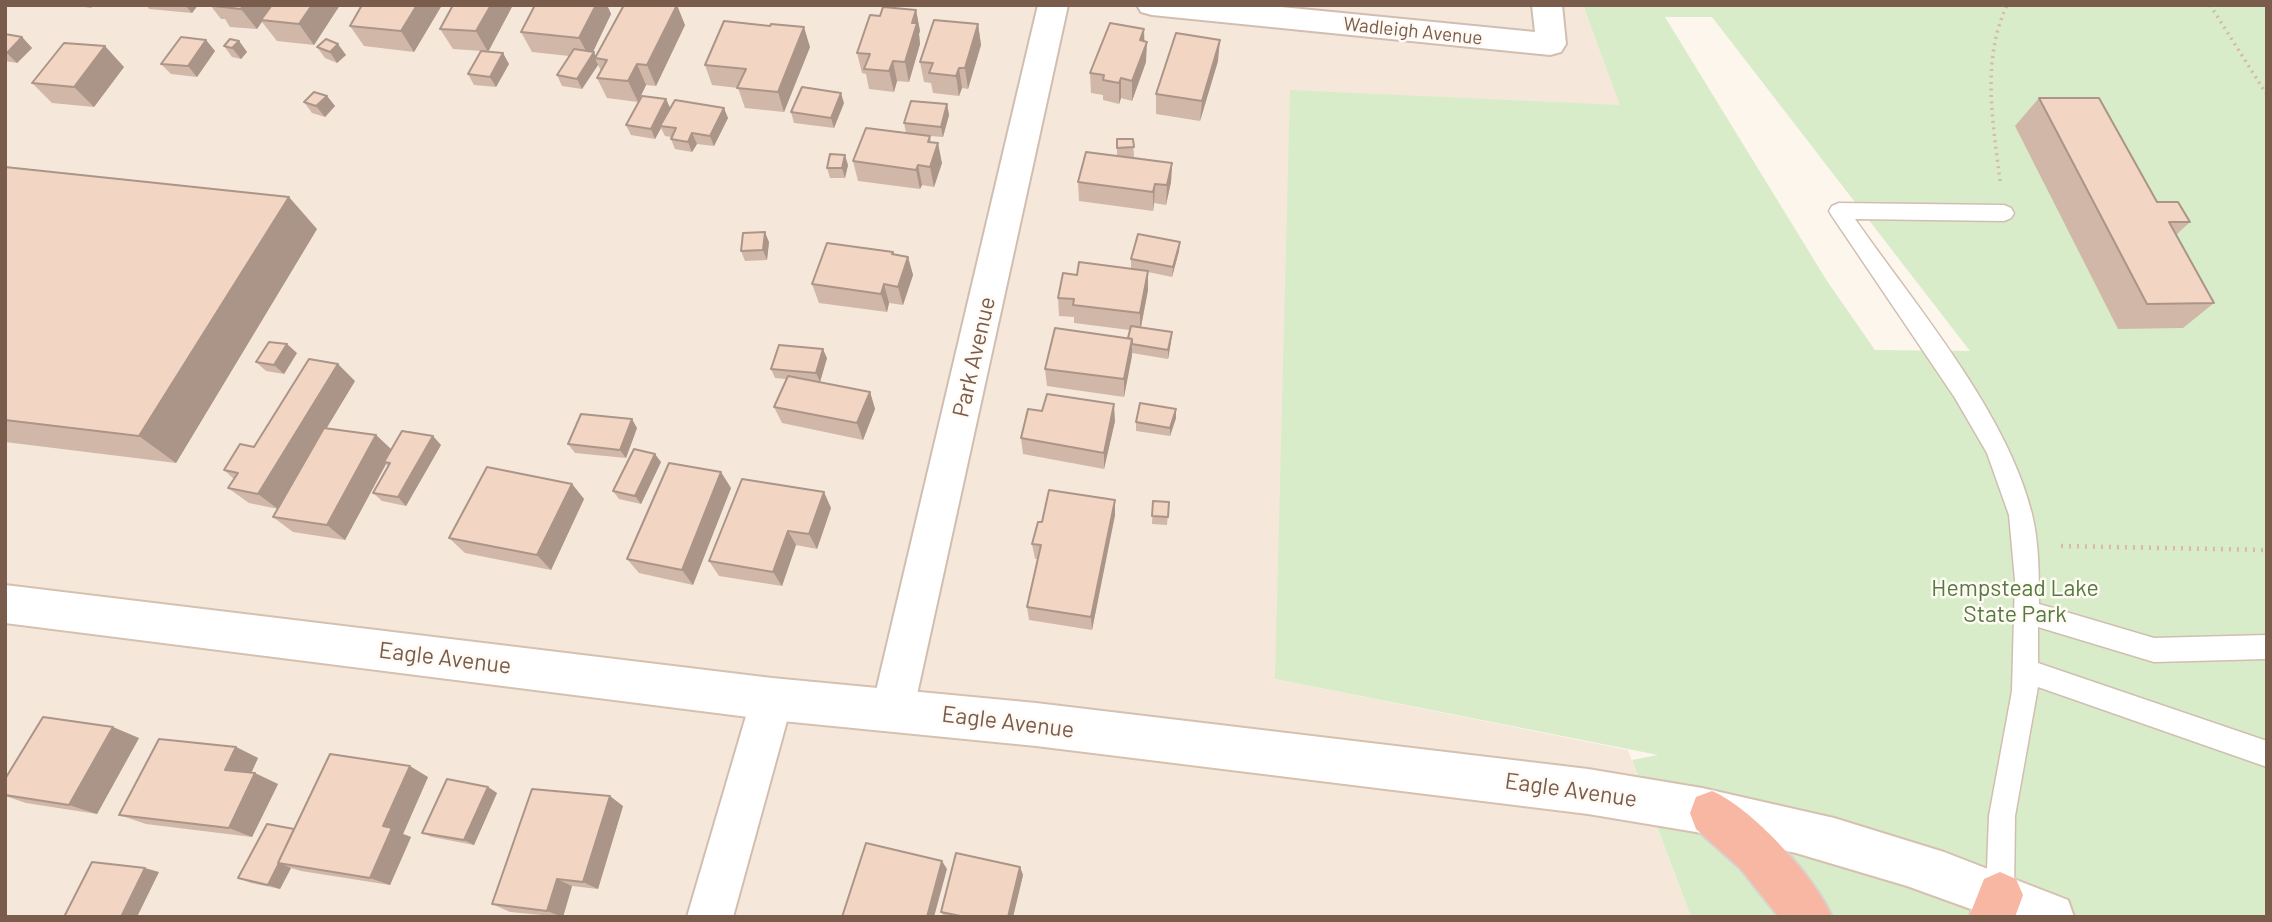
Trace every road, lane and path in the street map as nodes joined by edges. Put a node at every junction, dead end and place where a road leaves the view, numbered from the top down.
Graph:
1 (1053, 5) edge
2 (1152, 5) edge
3 (1547, 5) edge
4 (2007, 5) edge
5 (2210, 5) edge
6 (2267, 95) edge
7 (2004, 213) joint
8 (2024, 545) junction
9 (2267, 550) edge
10 (5, 604) edge
11 (2026, 612) junction
12 (2267, 647) edge
13 (2026, 671) junction
14 (772, 699) junction
15 (893, 708) junction
16 (2267, 754) edge
17 (1712, 813) junction
18 (1999, 910) edge
19 (710, 917) edge
20 (1809, 917) edge
21 (2051, 917) edge

1 - 15 street, Park Avenue
2 - 3 street, Wadleigh Avenue
4 - 7 path
5 - 6 path
7 - 8 lane
8 - 9 path
8 - 11 lane
10 - 14 street, Eagle Avenue
11 - 12 lane
11 - 13 lane
13 - 16 lane
13 - 18 lane
14 - 15 street, Eagle Avenue
14 - 19 street
15 - 17 street, Eagle Avenue
17 - 18 street, Eagle Avenue
17 - 20 highway
18 - 21 street, Eagle Avenue

